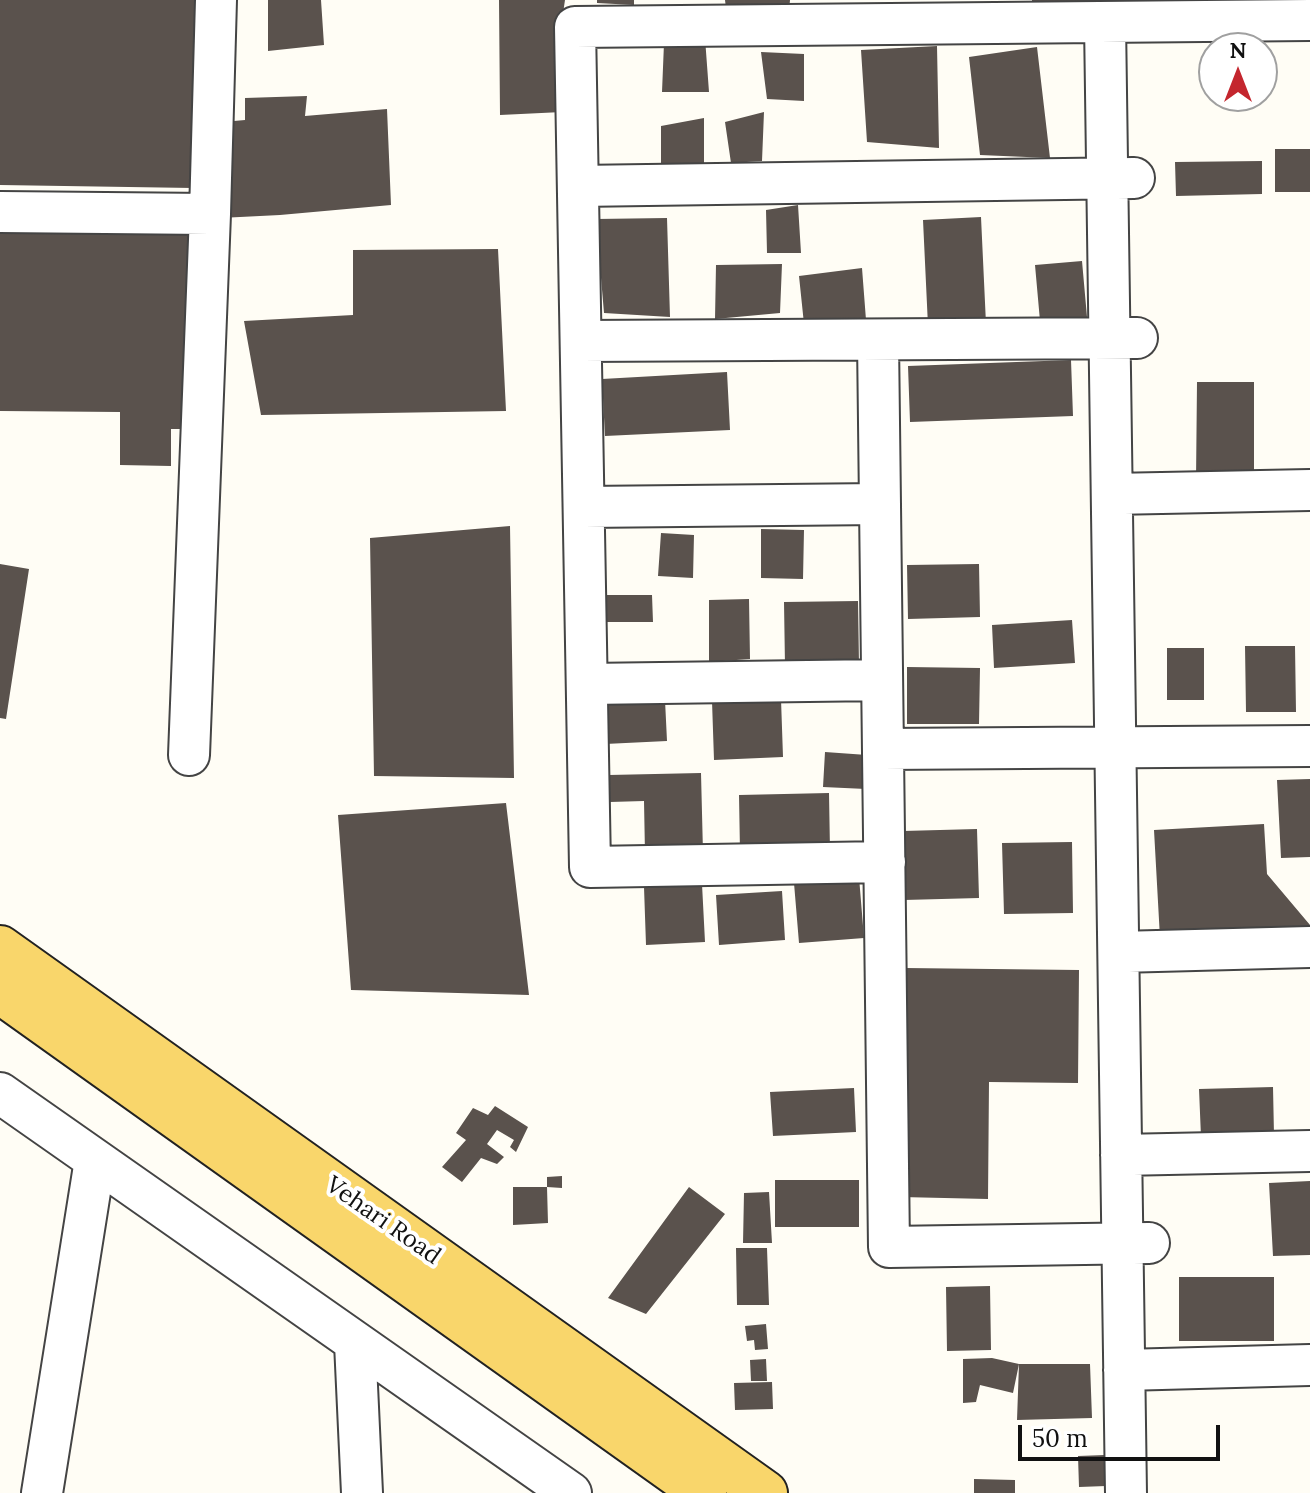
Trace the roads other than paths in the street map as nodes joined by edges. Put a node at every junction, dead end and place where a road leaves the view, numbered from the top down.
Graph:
1 (216, 0) edge
2 (1310, 20) edge
3 (1119, 22) junction
4 (1121, 178) junction
5 (578, 186) junction
6 (0, 212) edge
7 (210, 214) junction
8 (1123, 338) junction
9 (878, 340) junction
10 (581, 341) junction
11 (1310, 490) edge
12 (880, 504) junction
13 (1125, 506) junction
14 (584, 507) junction
15 (1310, 515) edge
16 (882, 680) junction
17 (587, 684) junction
18 (1310, 746) edge
19 (883, 749) junction
20 (1129, 749) junction
21 (189, 755) dead end
22 (885, 862) junction
23 (1310, 947) edge
24 (0, 948) edge
25 (1132, 952) junction
26 (0, 991) edge
27 (0, 1093) edge
28 (1310, 1151) edge
29 (1134, 1155) junction
30 (95, 1160) junction
31 (1136, 1243) junction
32 (355, 1343) junction
33 (1310, 1365) edge
34 (1138, 1369) junction
35 (42, 1493) edge
36 (362, 1493) edge
37 (571, 1493) edge
38 (704, 1493) edge
39 (765, 1493) edge
40 (1126, 1493) edge
41 (1153, 1493) edge

1 - 7 street
2 - 3 street
3 - 4 street
3 - 5 street
4 - 5 street
4 - 8 street
5 - 10 street
6 - 7 street
7 - 21 street
8 - 9 street
8 - 13 street
9 - 10 street
9 - 12 street
10 - 14 street
11 - 13 street
12 - 14 street
12 - 16 street
13 - 15 street
13 - 20 street
14 - 17 street
16 - 17 street
16 - 19 street
17 - 22 street
18 - 20 street
19 - 20 street
19 - 22 street
20 - 25 street
22 - 31 street
23 - 25 street
24 - 39 main road, Vehari Road
25 - 29 street
26 - 38 main road, Vehari Road
27 - 30 street
28 - 29 street
29 - 31 street
30 - 32 street
30 - 35 street
31 - 34 street
32 - 36 street
32 - 37 street
33 - 34 street
34 - 40 street
34 - 41 street

